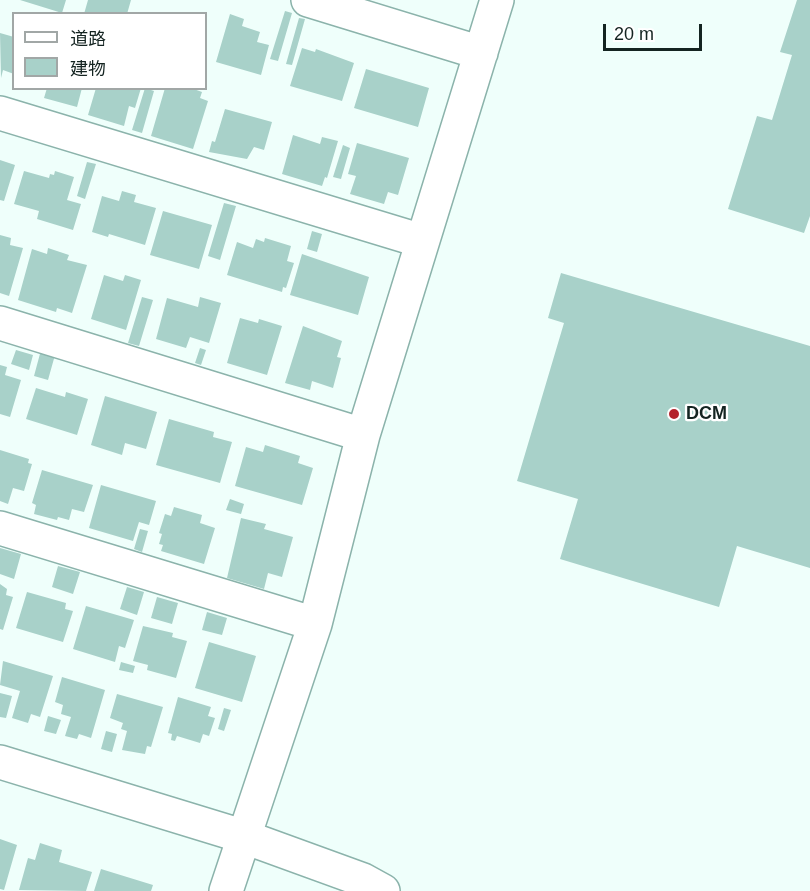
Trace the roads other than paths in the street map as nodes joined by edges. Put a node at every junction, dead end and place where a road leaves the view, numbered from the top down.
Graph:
1 (308, 0) edge
2 (497, 0) edge
3 (481, 53) junction
4 (0, 113) edge
5 (422, 241) junction
6 (0, 323) edge
7 (363, 435) junction
8 (0, 528) edge
9 (315, 624) junction
10 (0, 762) edge
11 (242, 836) junction
12 (226, 891) edge
13 (383, 891) edge

1 - 3 street
2 - 3 street
3 - 5 street
4 - 5 street
5 - 7 street
6 - 7 street
7 - 9 street
8 - 9 street
9 - 11 street
10 - 11 street
11 - 12 street
11 - 13 street

